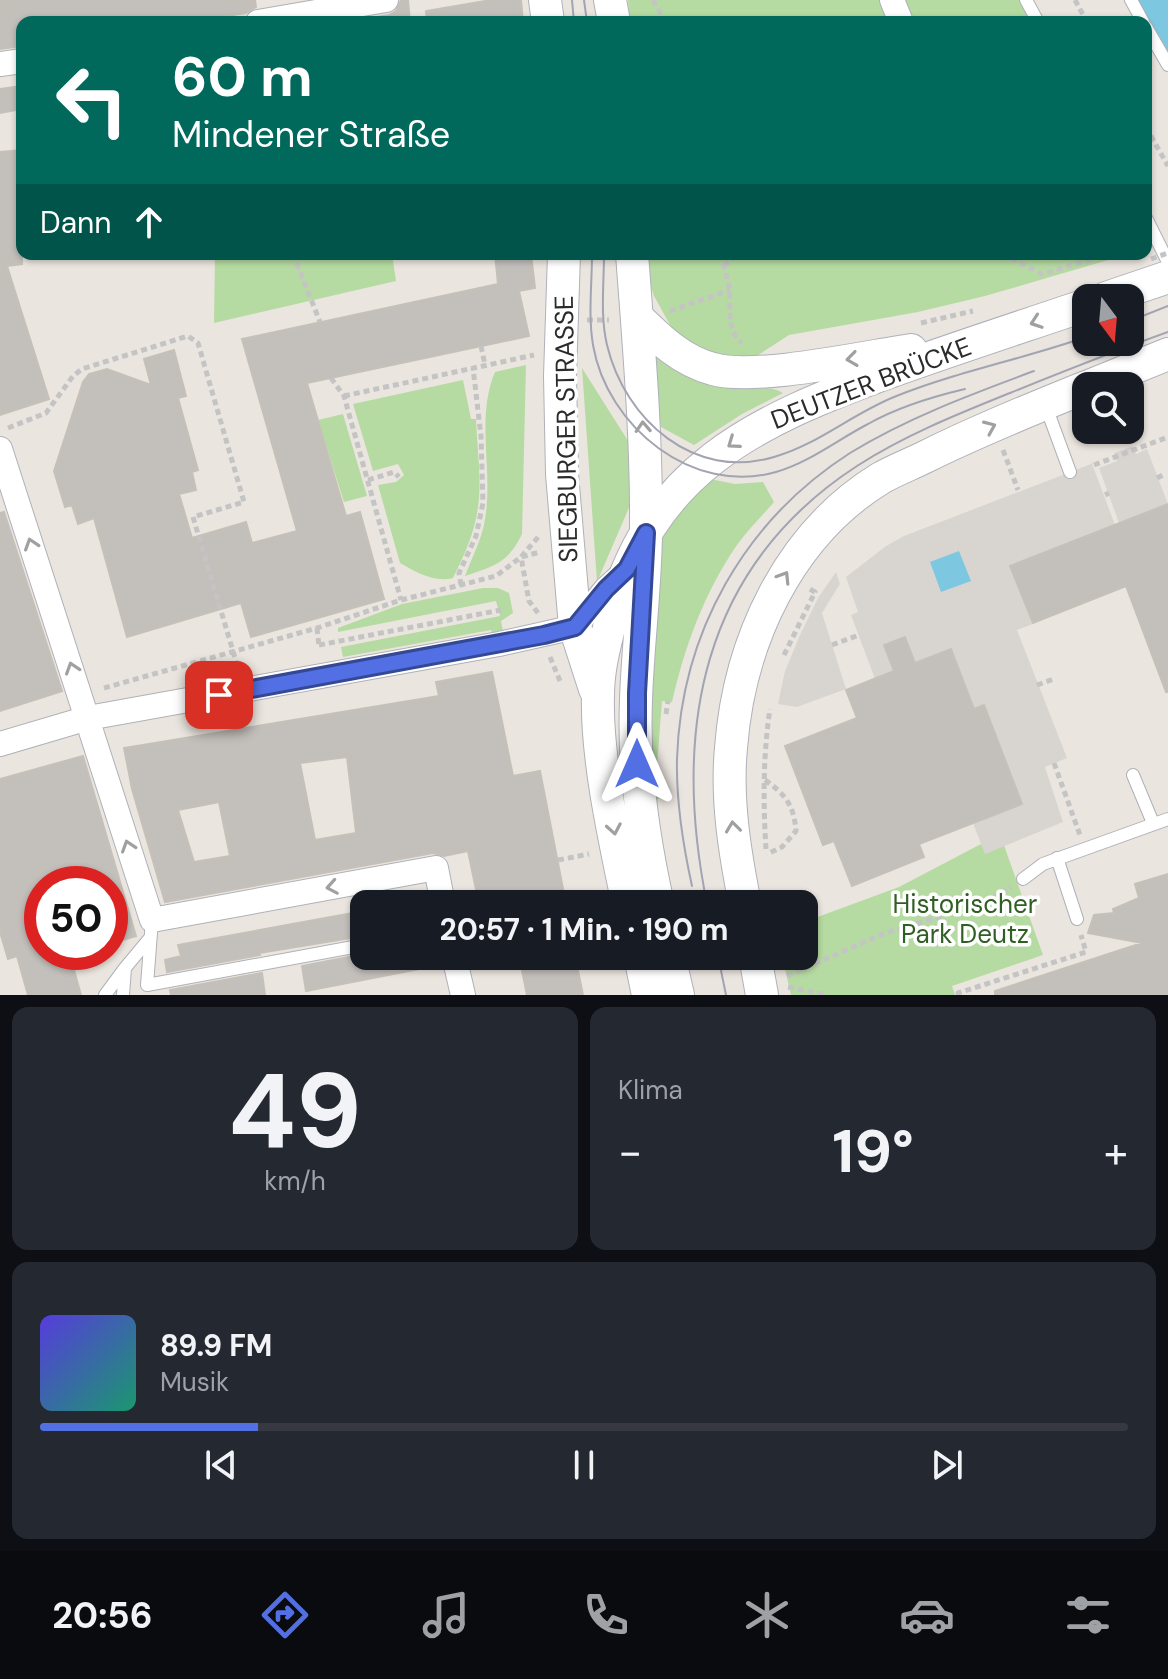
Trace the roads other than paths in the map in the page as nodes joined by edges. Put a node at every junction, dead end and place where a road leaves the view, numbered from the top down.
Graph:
1 (386, 0) edge
2 (293, 16) edge
3 (1152, 36) edge
4 (1168, 65) edge
5 (1152, 234) edge
6 (564, 260) edge
7 (632, 260) edge
8 (1163, 266) edge
9 (1131, 284) edge
10 (1072, 310) edge
11 (637, 317) junction
12 (985, 339) junction
13 (1168, 354) edge
14 (1124, 372) edge
15 (1072, 393) edge
16 (1041, 406) junction
17 (0, 449) edge
18 (1070, 472) dead end
19 (646, 533) junction
20 (627, 569) junction
21 (575, 627) junction
22 (598, 696) junction
23 (88, 718) junction
24 (0, 744) edge
25 (1133, 775) dead end
26 (1168, 819) edge
27 (1153, 823) junction
28 (1057, 858) junction
29 (1023, 879) road end
30 (440, 890) edge
31 (625, 890) edge
32 (655, 890) edge
33 (743, 890) edge
34 (1077, 919) road end
35 (151, 929) junction
36 (350, 948) edge
37 (128, 964) edge
38 (124, 970) edge
39 (125, 970) edge
40 (457, 970) edge
41 (643, 970) edge
42 (672, 970) edge
43 (105, 995) edge
44 (123, 995) edge
45 (463, 995) edge
46 (648, 995) edge
47 (678, 995) edge

1 - 2 street
3 - 4 lane
5 - 8 lane
6 - 21 main road, SIEGBURGER STRASSE
7 - 11 main road
8 - 9 main road
10 -> 12 main road, DEUTZER BRÜCKE
12 -> 11 main road
19 -> 11 main road
12 -> 19 main road, DEUTZER BRÜCKE
13 - 14 main road
15 - 16 main road
16 - 18 lane
33 -> 16 main road
23 -> 17 street
19 - 20 main road, DEUTZER BRÜCKE
19 - 32 main road
20 - 21 street
20 - 22 main road, DEUTZER BRÜCKE
21 - 22 main road, SIEGBURGER STRASSE
21 - 23 street
22 -> 31 main road
23 - 24 street
35 -> 23 street
25 - 27 lane
26 - 27 lane
27 - 28 lane
28 - 29 lane
28 - 34 lane
30 -> 35 street
35 - 36 lane
35 - 37 lane
38 - 43 lane
39 - 44 lane
40 - 45 street
41 - 46 main road
42 - 47 main road

